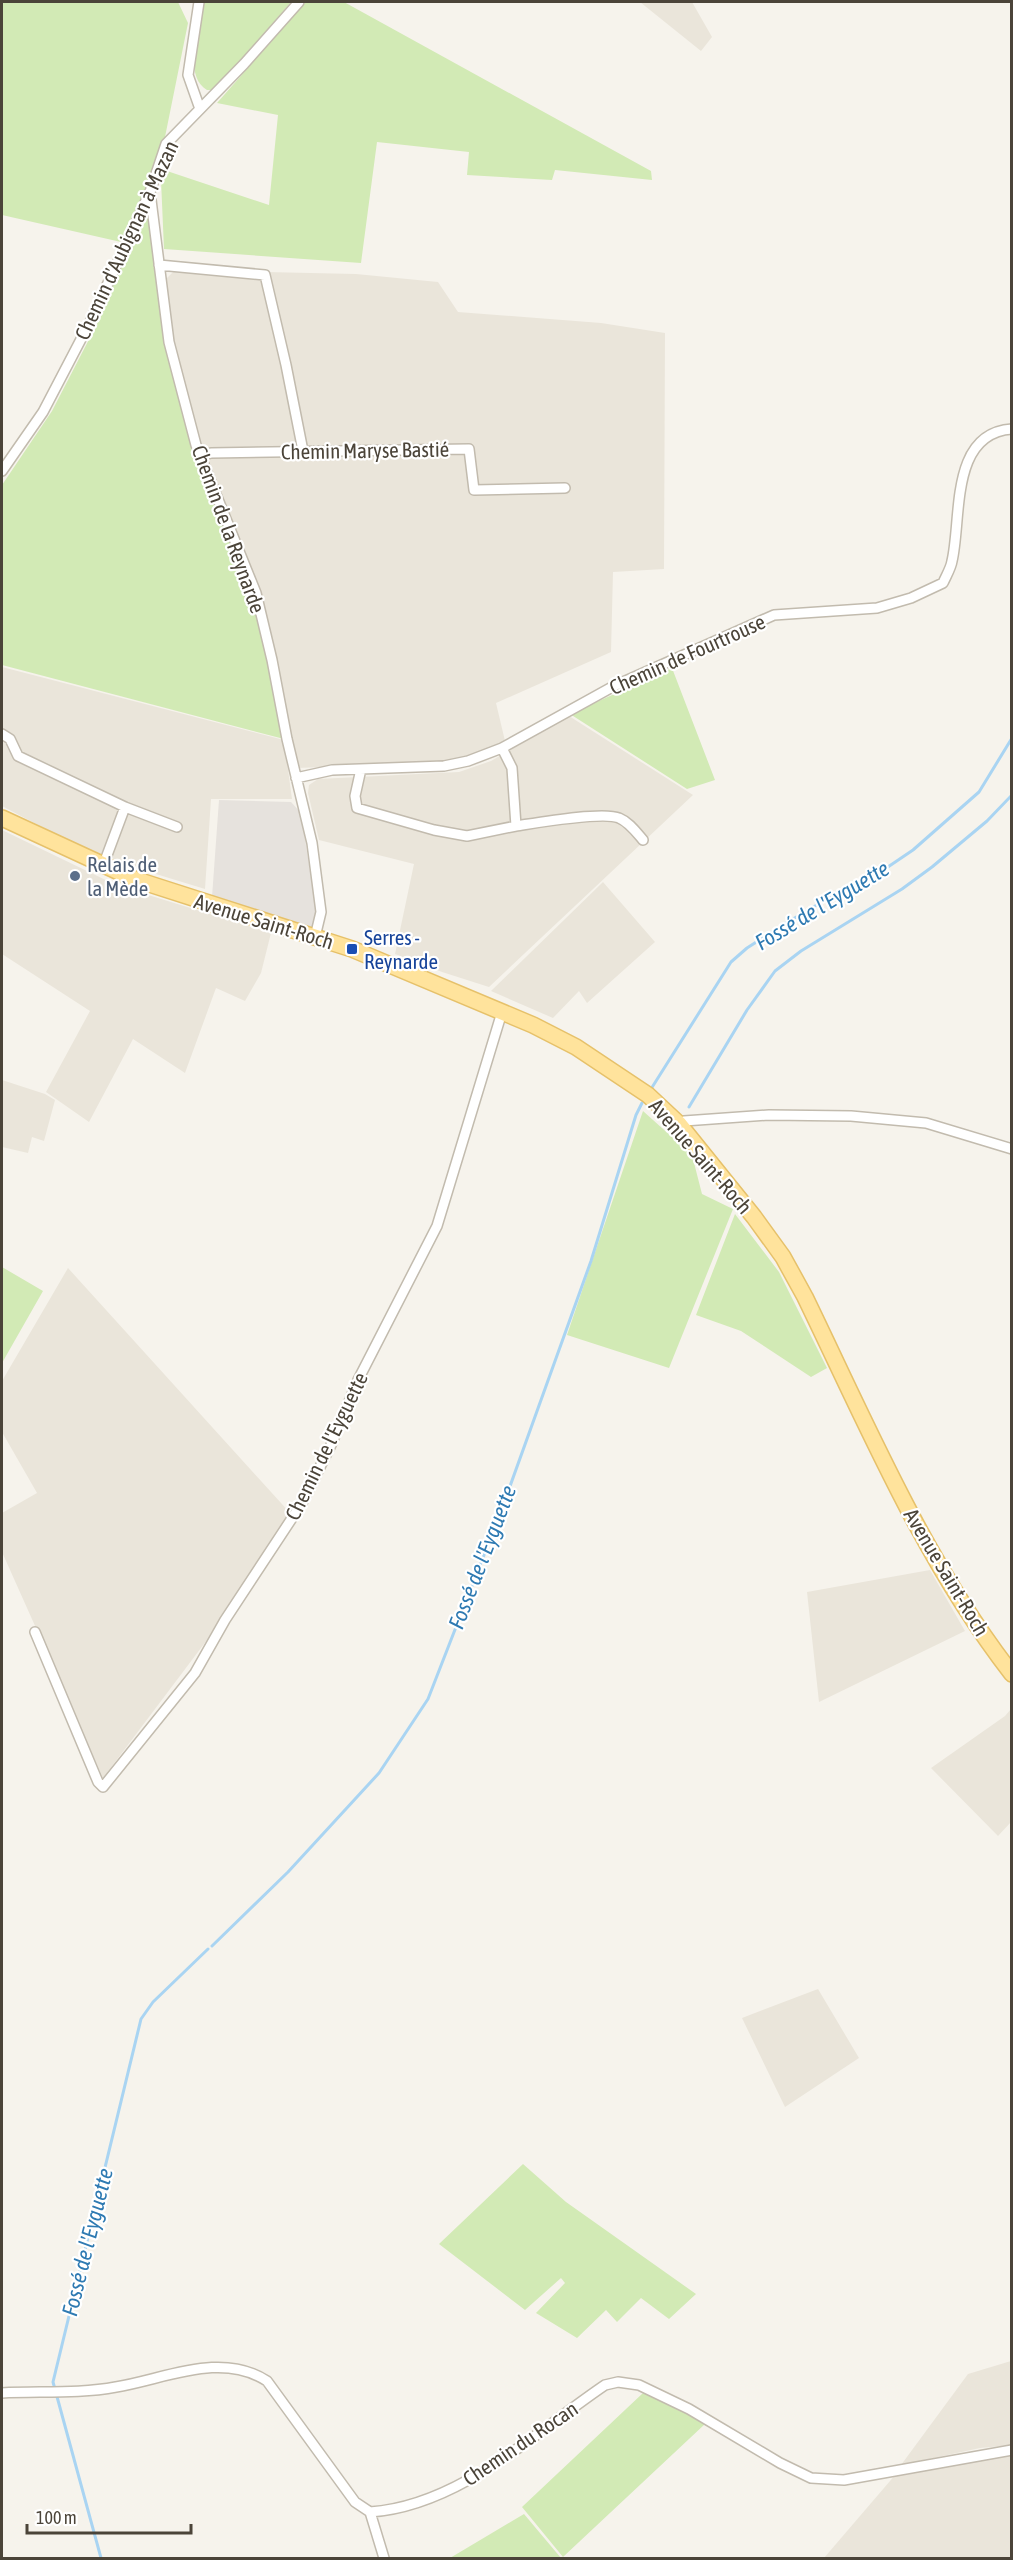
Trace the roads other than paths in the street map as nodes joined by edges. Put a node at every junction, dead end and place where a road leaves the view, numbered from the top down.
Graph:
1 (199, 2) edge
2 (299, 2) edge
3 (200, 109) junction
4 (150, 192) junction
5 (159, 265) junction
6 (1011, 429) edge
7 (303, 451) junction
8 (200, 456) junction
9 (2, 471) edge
10 (565, 488) dead end
11 (2, 734) edge
12 (502, 748) junction
13 (360, 769) junction
14 (296, 778) junction
15 (125, 807) junction
16 (2, 821) edge
17 (516, 826) junction
18 (177, 827) dead end
19 (643, 840) dead end
20 (103, 866) junction
21 (315, 936) junction
22 (502, 1012) junction
23 (679, 1125) junction
24 (1011, 1149) edge
25 (35, 1632) dead end
26 (1011, 1674) edge
27 (2, 2393) edge
28 (1011, 2450) edge
29 (370, 2512) junction
30 (384, 2559) edge

1 - 3 street
2 - 3 street
3 - 4 street, Chemin d'Aubignan à Mazan
4 - 5 street, Chemin de la Reynarde
4 - 9 street, Chemin d'Aubignan à Mazan
5 - 7 street
5 - 8 street, Chemin de la Reynarde
6 - 12 street, Chemin de Fourtrouse
7 - 8 street, Chemin Maryse Bastié
7 - 10 street, Chemin Maryse Bastié
8 - 14 street, Chemin de la Reynarde
11 - 15 street
12 - 13 street, Chemin de Fourtrouse
12 - 17 street
13 - 14 street, Chemin de Fourtrouse
13 - 17 street
14 - 21 street, Chemin de la Reynarde
15 - 18 street
15 - 20 street
16 - 20 main road, Avenue Saint-Roch
17 - 19 street
20 - 21 main road, Avenue Saint-Roch
21 - 22 main road, Avenue Saint-Roch
22 - 23 main road, Avenue Saint-Roch
22 - 25 street, Chemin de l'Eyguette
23 - 24 street
23 - 26 main road, Avenue Saint-Roch
27 - 29 street
28 - 29 street, Chemin du Rocan
29 - 30 street

